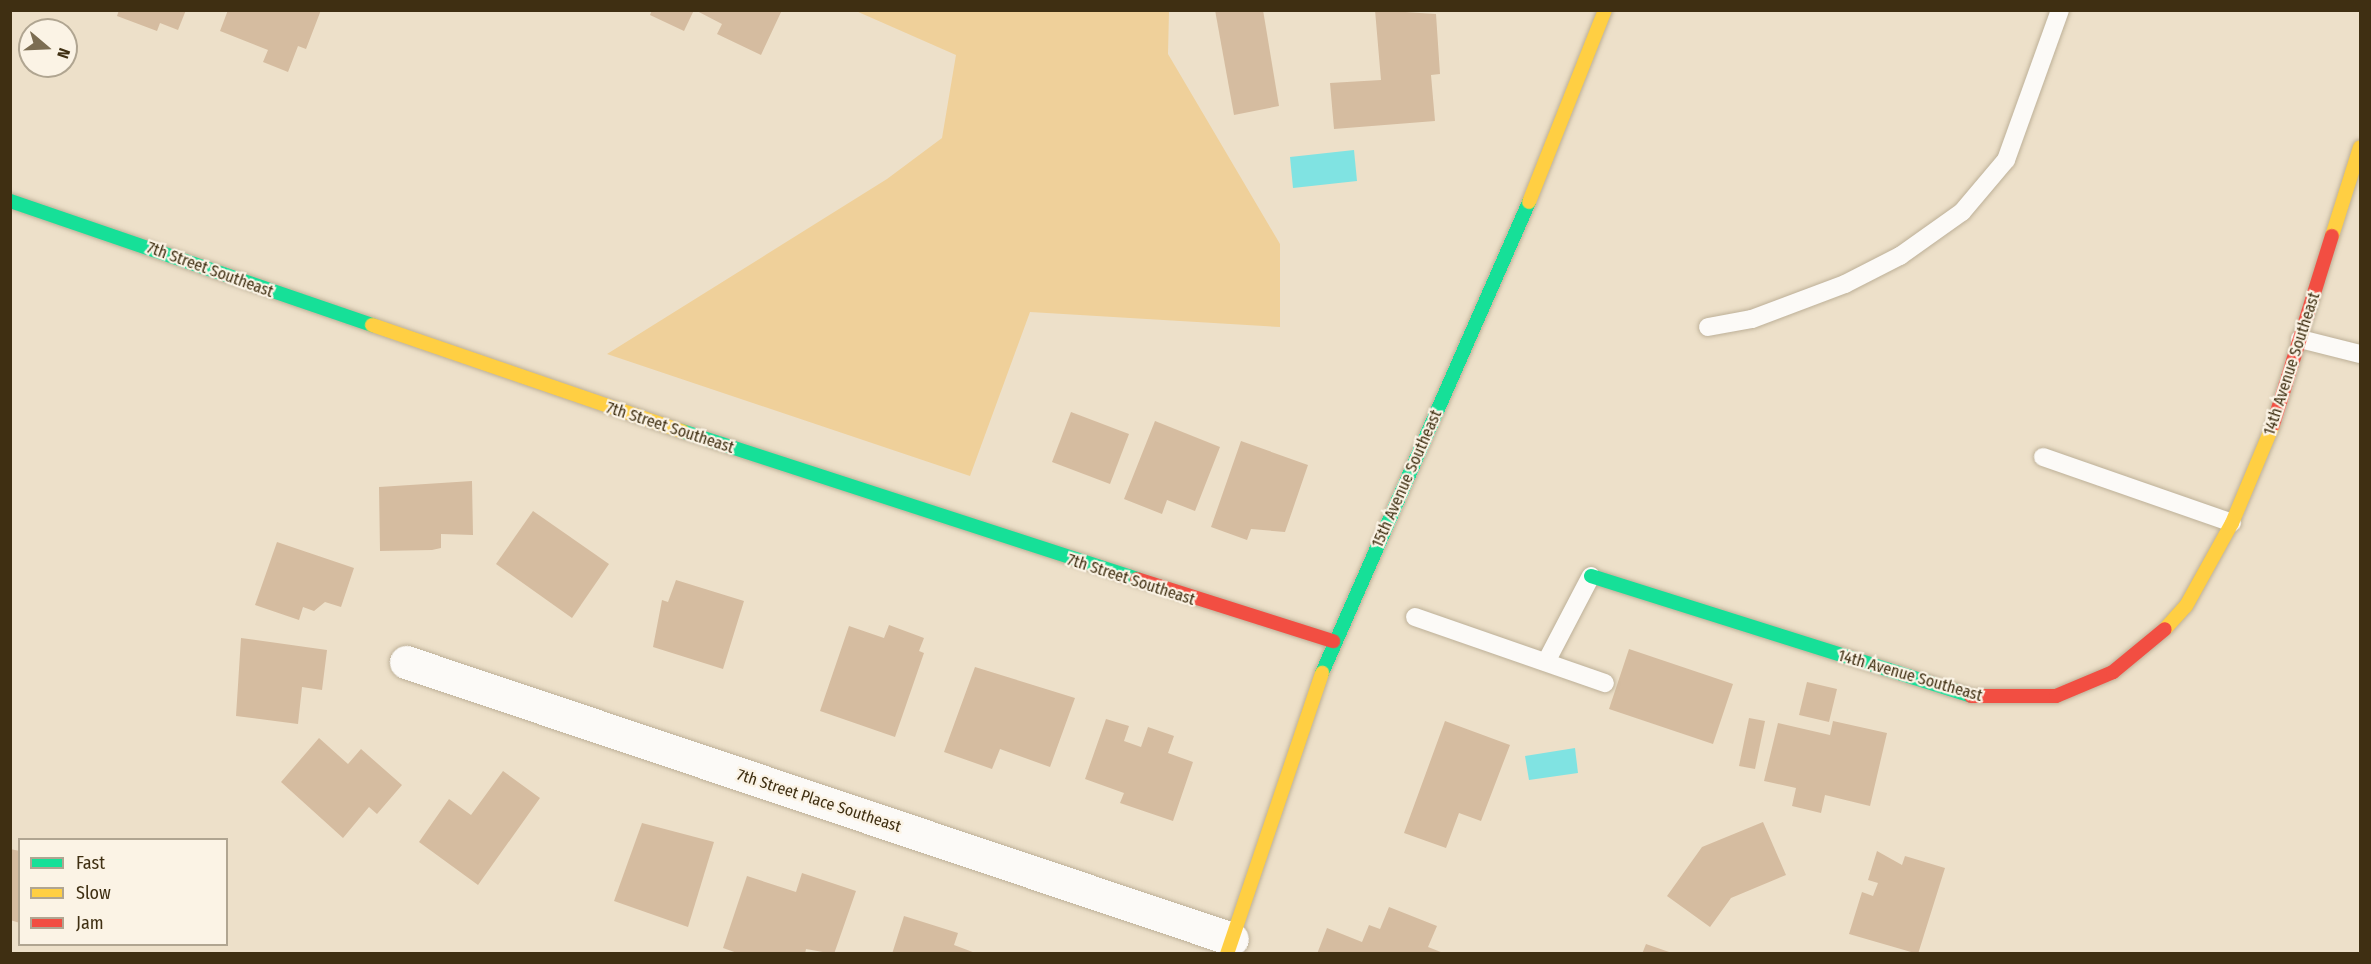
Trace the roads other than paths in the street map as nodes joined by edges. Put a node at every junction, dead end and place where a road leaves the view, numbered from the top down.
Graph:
1 (1605, 10) edge
2 (2060, 10) edge
3 (2361, 147) edge
4 (10, 201) edge
5 (1708, 327) dead end
6 (2300, 339) junction
7 (2361, 354) edge
8 (2043, 457) dead end
9 (2232, 524) junction
10 (1591, 576) joint
11 (1415, 617) dead end
12 (1333, 641) junction
13 (406, 662) dead end
14 (1546, 662) junction
15 (1605, 683) dead end
16 (1229, 946) edge

1 - 12 street, 15th Avenue Southeast
2 - 5 lane
3 - 6 street, 14th Avenue Southeast
4 - 12 street, 7th Street Southeast
6 - 7 lane
6 - 9 street, 14th Avenue Southeast
8 - 9 lane
9 - 10 street, 14th Avenue Southeast
10 - 14 lane
11 - 14 lane
12 - 16 street, 15th Avenue Southeast
13 - 16 street, 7th Street Place Southeast
14 - 15 lane

